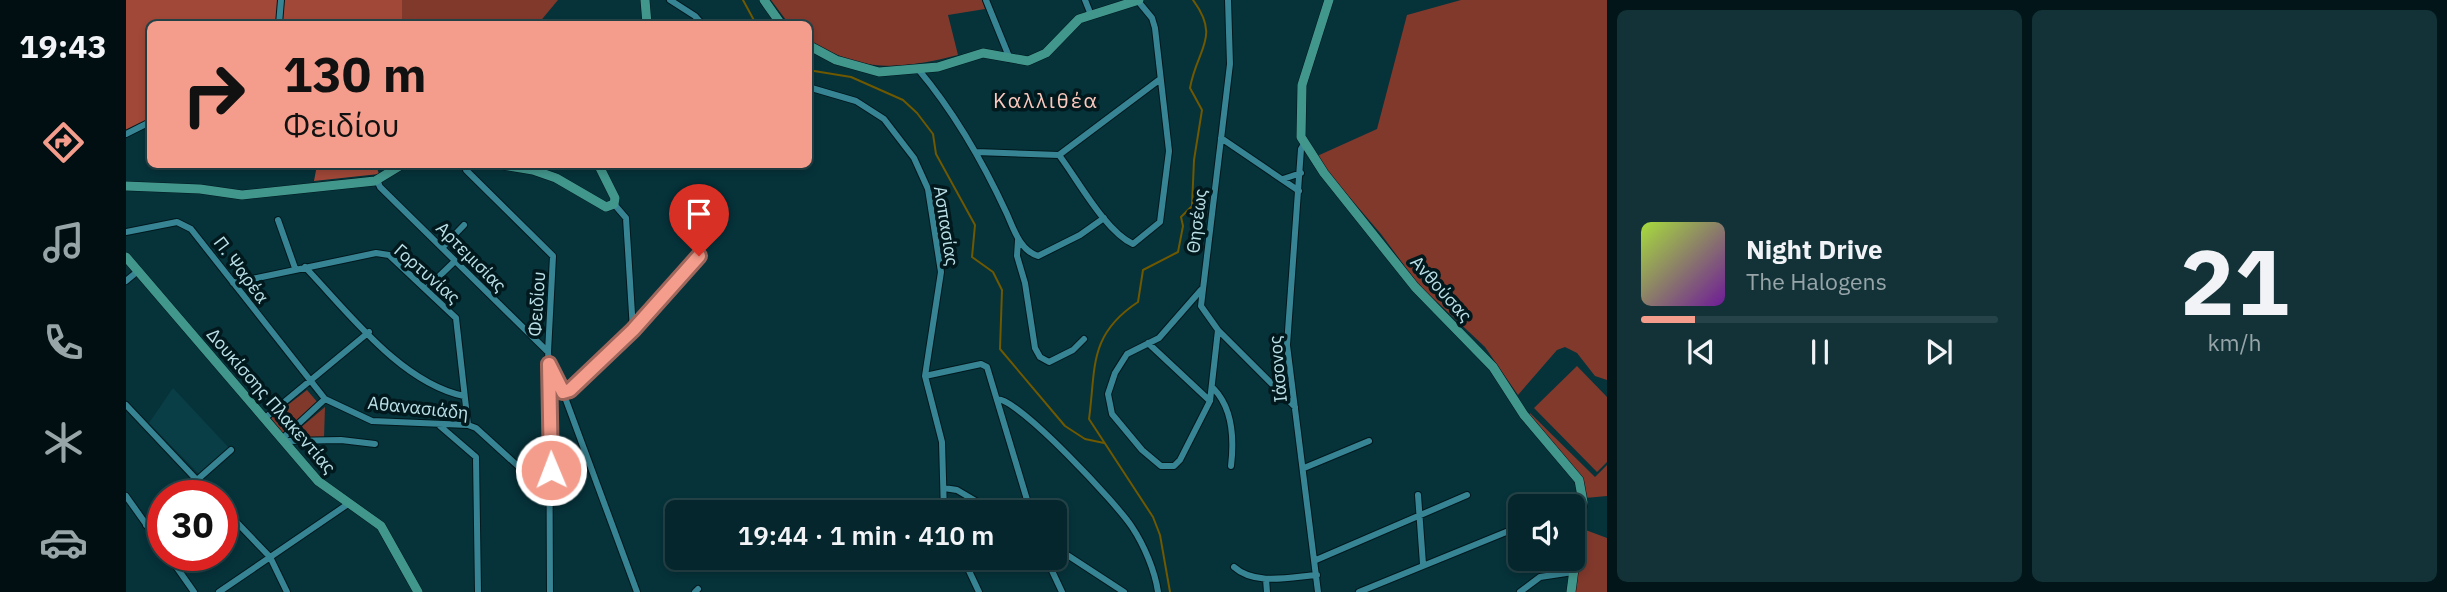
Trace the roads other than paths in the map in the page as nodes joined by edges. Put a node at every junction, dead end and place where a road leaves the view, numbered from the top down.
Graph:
1 (281, 0) edge
2 (645, 0) edge
3 (670, 0) edge
4 (764, 0) edge
5 (986, 0) edge
6 (1085, 0) edge
7 (1138, 0) edge
8 (1228, 0) edge
9 (1329, 0) edge
10 (1091, 15) junction
11 (279, 21) edge
12 (647, 21) edge
13 (699, 21) edge
14 (780, 21) edge
15 (812, 47) edge
16 (1010, 59) junction
17 (918, 69) junction
18 (1159, 80) junction
19 (812, 88) edge
20 (147, 124) edge
21 (126, 134) edge
22 (1222, 138) junction
23 (1304, 144) junction
24 (976, 152) junction
25 (1059, 155) junction
26 (396, 168) edge
27 (466, 168) edge
28 (518, 168) edge
29 (600, 168) edge
30 (1301, 173) junction
31 (1283, 179) junction
32 (377, 180) junction
33 (126, 186) edge
34 (1299, 191) junction
35 (699, 196) dead end
36 (614, 204) junction
37 (1104, 218) junction
38 (278, 220) dead end
39 (464, 225) dead end
40 (126, 232) edge
41 (1018, 239) junction
42 (442, 248) junction
43 (126, 257) edge
44 (455, 261) junction
45 (305, 267) junction
46 (295, 268) junction
47 (138, 271) junction
48 (126, 281) edge
49 (233, 282) junction
50 (426, 289) junction
51 (1201, 290) junction
52 (1185, 310) junction
53 (1203, 312) junction
54 (633, 330) junction
55 (1218, 330) junction
56 (369, 332) junction
57 (1084, 339) dead end
58 (1148, 343) junction
59 (548, 352) junction
60 (549, 364) junction
61 (925, 376) junction
62 (310, 382) junction
63 (1213, 389) junction
64 (563, 392) junction
65 (464, 396) junction
66 (997, 399) junction
67 (325, 400) junction
68 (1210, 401) junction
69 (126, 405) edge
70 (1296, 409) junction
71 (265, 418) junction
72 (438, 425) junction
73 (468, 425) junction
74 (284, 439) junction
75 (1368, 441) dead end
76 (375, 444) dead end
77 (231, 450) dead end
78 (1231, 466) dead end
79 (1304, 468) junction
80 (197, 480) joint
81 (944, 488) junction
82 (1580, 494) edge
83 (1418, 495) dead end
84 (1466, 495) dead end
85 (126, 496) edge
86 (551, 496) junction
87 (944, 500) edge
88 (974, 500) edge
89 (1027, 500) edge
90 (348, 504) junction
91 (1419, 516) junction
92 (146, 524) edge
93 (238, 524) edge
94 (1508, 531) edge
95 (1067, 555) edge
96 (270, 557) junction
97 (1316, 560) junction
98 (1423, 564) junction
99 (1234, 567) dead end
100 (969, 570) edge
101 (1052, 570) edge
102 (179, 571) edge
103 (1573, 572) joint
104 (1317, 575) junction
105 (1266, 579) junction
106 (194, 592) edge
107 (219, 592) edge
108 (287, 592) edge
109 (418, 592) edge
110 (478, 592) edge
111 (550, 592) edge
112 (636, 592) edge
113 (979, 592) edge
114 (1062, 592) edge
115 (1124, 592) edge
116 (1158, 592) edge
117 (1267, 592) edge
118 (1318, 592) edge
119 (1359, 592) edge
120 (1520, 592) edge
121 (1571, 592) edge

1 - 11 street
2 - 12 main road
3 - 13 street
4 - 14 main road
5 - 16 street
6 - 10 street
7 - 10 main road
7 - 18 street
8 - 22 street, Θησέως
9 - 23 main road
10 - 16 main road
15 - 17 main road
16 - 17 main road
17 - 24 street
18 - 25 street
18 - 37 street
19 - 61 street, Ασπασίας
20 - 21 street
22 - 31 street
22 - 51 street, Θησέως
23 - 30 street, Ιάσονος
23 - 82 main road, Ανθούσας
24 - 25 street
24 - 41 street
25 - 37 street
26 - 32 main road
27 - 59 street, Φειδίου
28 - 36 main road
29 - 36 main road
30 - 31 street
30 - 34 street, Ιάσονος
31 - 34 street
32 - 33 main road
32 - 42 street, Αρτεμισίας
34 - 70 street, Ιάσονος
35 - 54 street
36 - 54 street
37 - 41 street
38 - 46 street
39 - 42 street
40 - 49 street, Π. Ψαρέα
41 - 57 street
42 - 44 street, Αρτεμισίας
43 - 47 main road, Δουκίσσης Πλακεντίας
44 - 50 street
44 - 59 street, Αρτεμισίας
45 - 46 street, Γορτυνίας
45 - 50 street, Γορτυνίας
45 - 56 street
46 - 49 street, Γορτυνίας
47 - 48 street
47 - 71 main road, Δουκίσσης Πλακεντίας
49 - 62 street, Π. Ψαρέα
50 - 65 street, Γορτυνίας
51 - 52 street
51 - 53 street, Θησέως
52 - 53 street
52 - 58 street
53 - 55 street
54 - 64 street
55 - 63 street
55 - 70 street
56 - 62 street
56 - 65 street
58 - 68 street
58 - 68 street
59 - 60 street, Φειδίου
60 - 64 street, Φειδίου
60 - 86 street
61 - 66 street
61 - 81 street, Ασπασίας
62 - 67 street, Αθανασιάδη
62 - 71 street
63 - 68 street
63 - 78 street
64 - 112 street, Φειδίου
65 - 73 street, Γορτυνίας
66 - 89 street
66 - 116 street
67 - 72 street, Αθανασιάδη
67 - 74 street
69 - 80 street
70 - 79 street, Ιάσονος
71 - 74 main road, Δουκίσσης Πλακεντίας
72 - 73 street, Αθανασιάδη
72 - 110 street
73 - 86 street, Αθανασιάδη
74 - 76 street
74 - 90 main road, Δουκίσσης Πλακεντίας
75 - 79 street
77 - 80 street
79 - 97 street, Ιάσονος
81 - 87 street, Ασπασίας
81 - 88 street
83 - 91 street
84 - 91 street
85 - 92 street
86 - 111 street
90 - 96 street
90 - 109 main road, Δουκίσσης Πλακεντίας
91 - 97 street
91 - 98 street
93 - 96 street
94 - 98 street
95 - 115 street
96 - 107 street
96 - 108 street
97 - 104 street, Ιάσονος
98 - 119 street
99 - 105 street
100 - 113 street
101 - 114 street
102 - 106 street
103 - 120 street
103 - 121 main road, Ανθούσας
104 - 105 street
104 - 118 street, Ιάσονος
105 - 117 street

